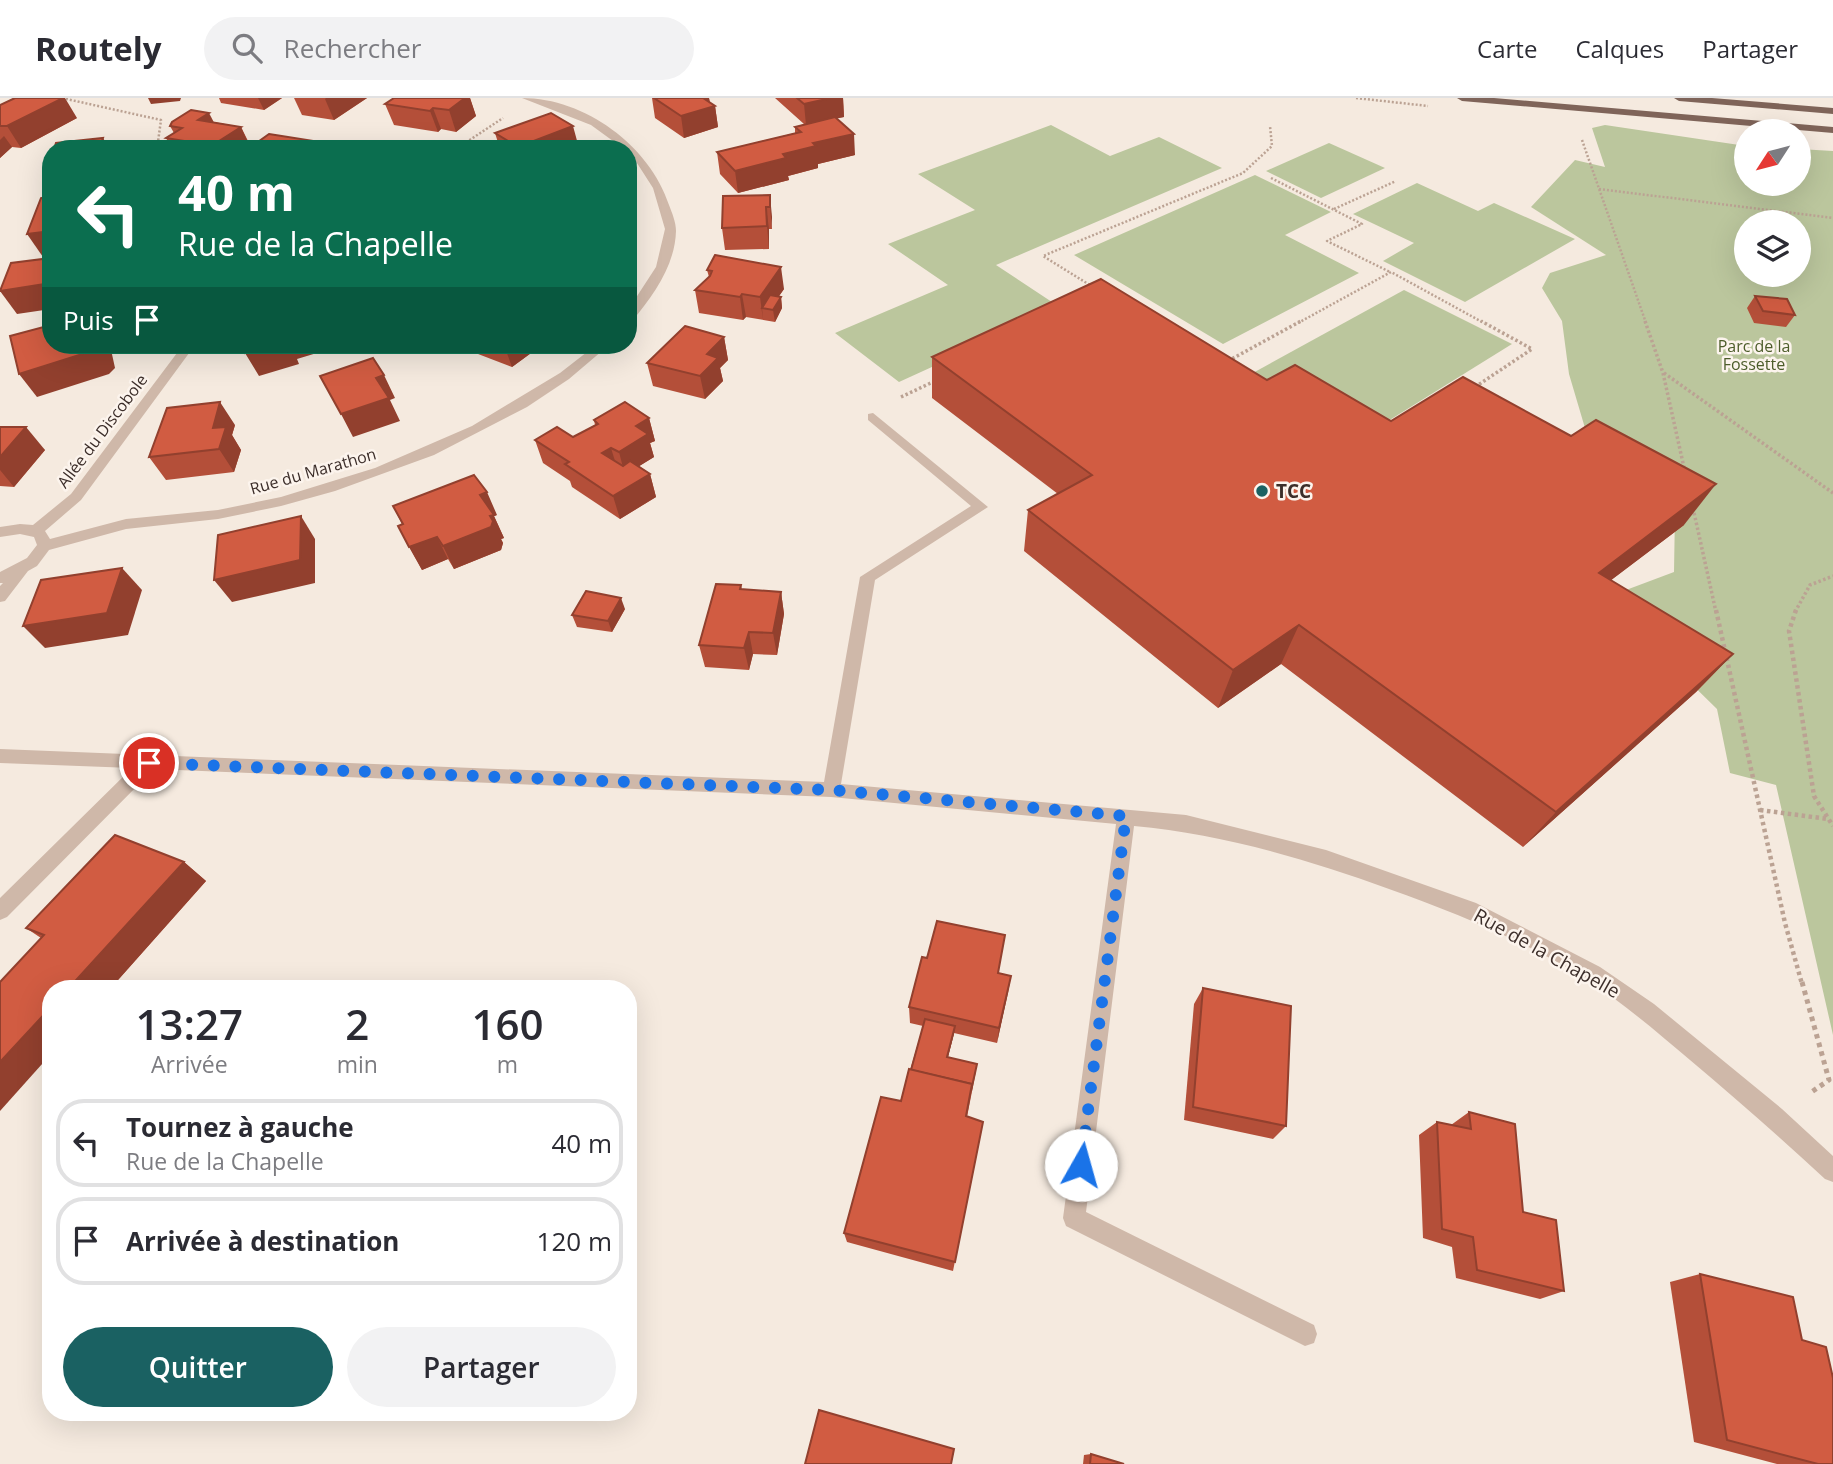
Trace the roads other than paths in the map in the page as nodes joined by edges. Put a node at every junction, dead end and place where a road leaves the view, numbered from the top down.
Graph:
1 (529, 98) edge
2 (1462, 98) edge
3 (1679, 98) edge
4 (1833, 111) edge
5 (1833, 130) edge
6 (622, 140) edge
7 (637, 154) edge
8 (637, 305) edge
9 (182, 354) edge
10 (592, 354) edge
11 (873, 416) road end
12 (36, 531) junction
13 (0, 532) edge
14 (44, 546) junction
15 (21, 569) junction
16 (0, 578) edge
17 (0, 597) edge
18 (0, 756) edge
19 (149, 763) junction
20 (831, 790) junction
21 (1126, 816) junction
22 (0, 911) edge
23 (1833, 1171) edge
24 (1305, 1334) dead end

1 - 6 street
2 - 5 main road
3 - 4 main road
7 - 8 street
9 - 12 street, Allée du Discobole
10 - 14 street, Rue du Marathon
11 - 20 street
12 - 13 street
12 - 14 street
14 - 15 street
15 - 16 street
15 - 17 street
18 - 19 street, Rue de la Chapelle
19 - 20 street, Rue de la Chapelle
19 - 22 street
20 - 21 street, Rue de la Chapelle
21 - 23 street, Rue de la Chapelle
21 - 24 street

